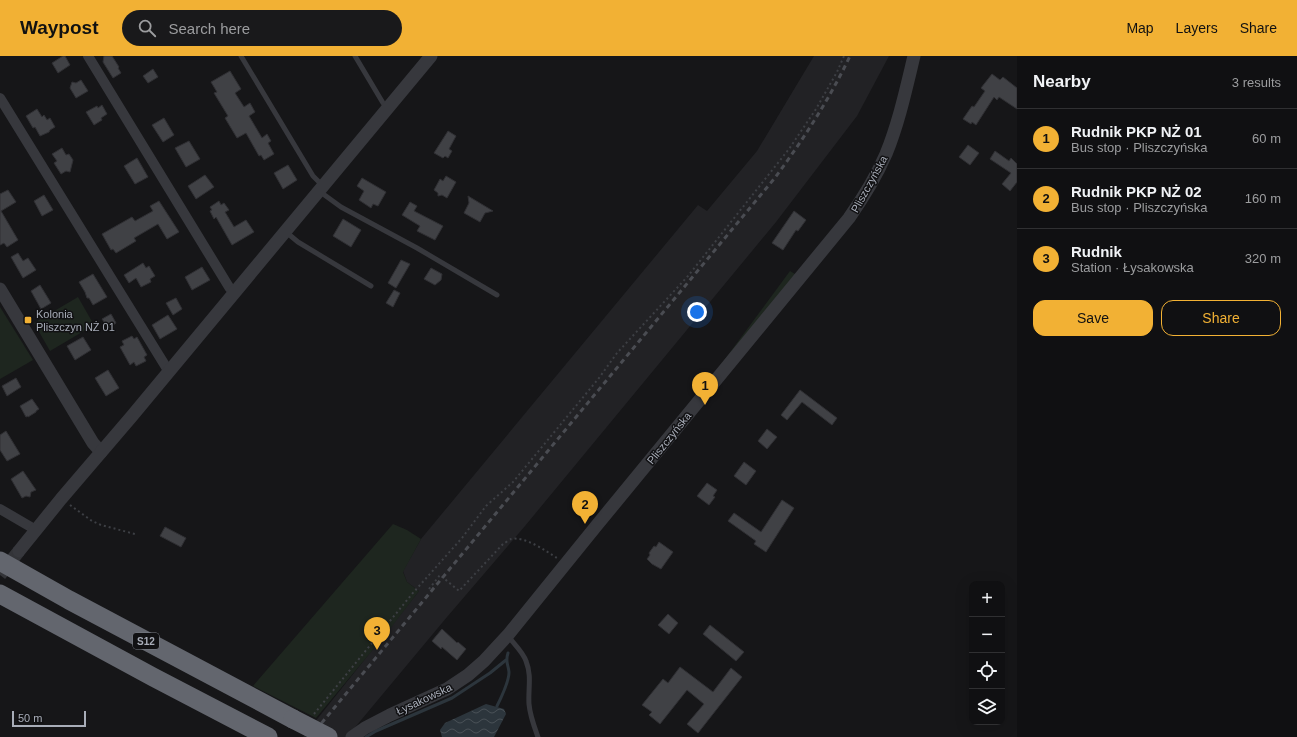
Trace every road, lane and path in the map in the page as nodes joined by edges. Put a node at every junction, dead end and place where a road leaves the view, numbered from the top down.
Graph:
1 (88, 56) edge
2 (241, 56) edge
3 (355, 56) edge
4 (431, 56) edge
5 (844, 56) edge
6 (914, 56) edge
7 (0, 98) edge
8 (388, 108) junction
9 (320, 188) junction
10 (285, 231) junction
11 (371, 286) dead end
12 (0, 289) edge
13 (234, 292) junction
14 (497, 295) dead end
15 (170, 371) junction
16 (101, 452) junction
17 (62, 499) junction
18 (0, 510) edge
19 (36, 530) junction
20 (135, 534) dead end
21 (19, 551) tunnel mouth
22 (0, 561) edge
23 (566, 563) junction
24 (429, 589) dead end
25 (0, 594) edge
26 (508, 635) junction
27 (314, 715) dead end
28 (268, 737) edge
29 (328, 737) edge
30 (352, 737) edge
31 (538, 737) edge

1 - 13 street
2 - 9 lane
3 - 8 lane
4 - 8 street
5 - 27 path
6 - 23 street, Pliszczyńska
7 - 15 street
8 - 9 street
9 - 10 street
9 - 14 lane
10 - 11 lane
10 - 13 street
12 - 16 street
13 - 15 street
15 - 16 street
16 - 17 street
17 - 19 street
17 - 20 path
18 - 19 street
19 - 21 street
22 - 29 highway, S12, bridge
23 - 24 path
23 - 26 street, Pliszczyńska
25 - 28 highway, S12
26 - 30 street, Łysakowska
26 - 31 lane

